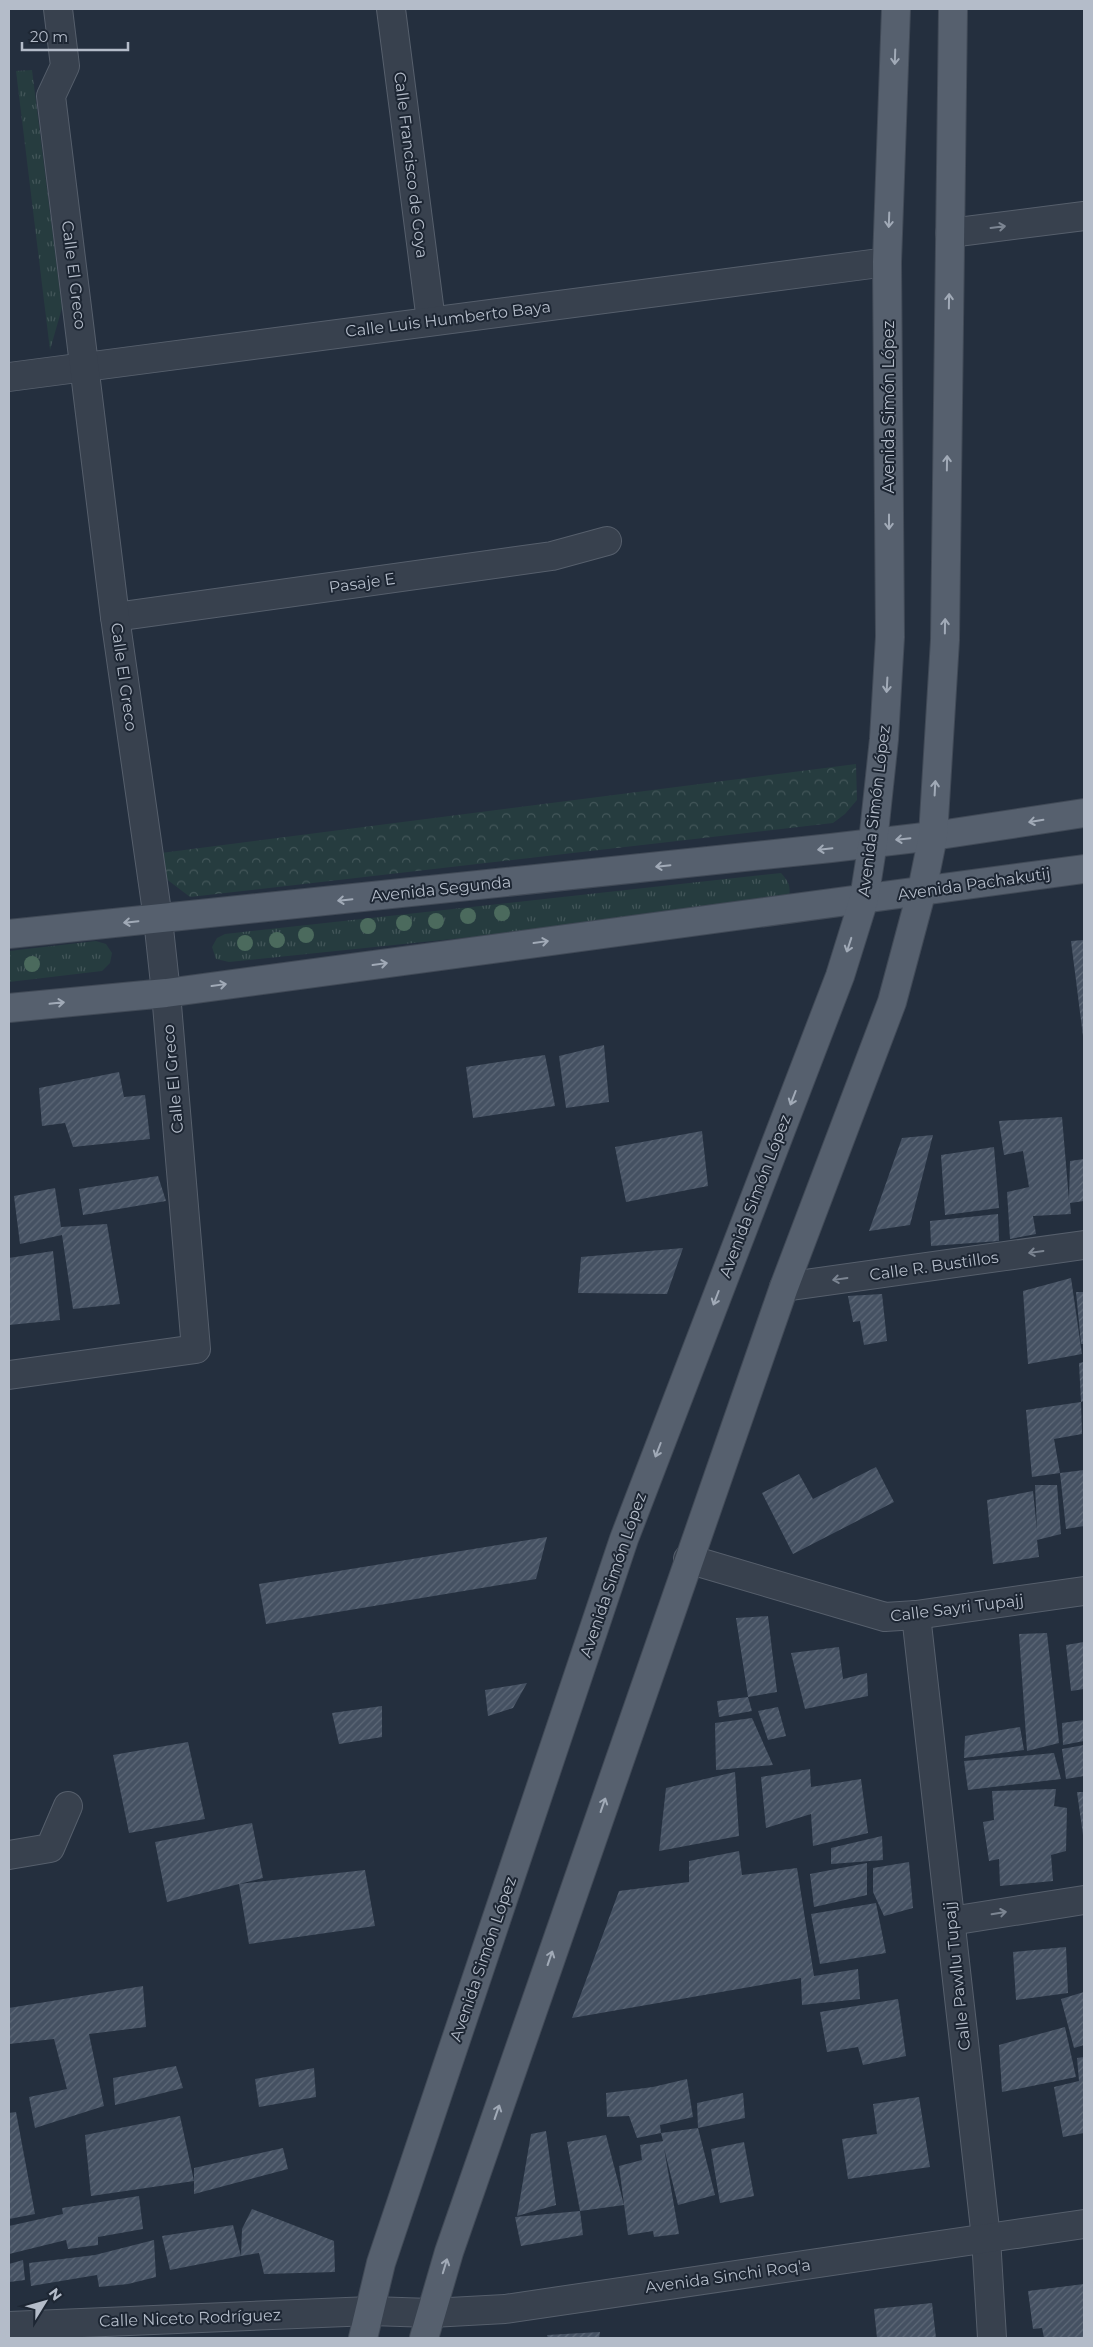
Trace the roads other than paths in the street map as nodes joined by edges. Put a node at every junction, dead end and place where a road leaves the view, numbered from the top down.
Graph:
1 (58, 9) edge
2 (391, 9) edge
3 (896, 9) edge
4 (953, 9) edge
5 (1084, 216) edge
6 (950, 233) junction
7 (887, 262) junction
8 (431, 322) junction
9 (85, 367) junction
10 (9, 377) edge
11 (607, 541) dead end
12 (115, 617) junction
13 (1084, 813) edge
14 (933, 836) junction
15 (873, 842) junction
16 (1084, 869) edge
17 (922, 890) junction
18 (864, 899) junction
19 (158, 919) junction
20 (9, 934) edge
21 (166, 992) junction
22 (9, 1008) edge
23 (1084, 1246) edge
24 (784, 1287) junction
25 (9, 1375) edge
26 (688, 1559) junction
27 (1084, 1591) edge
28 (916, 1615) junction
29 (68, 1806) dead end
30 (9, 1855) edge
31 (1084, 1900) edge
32 (951, 1920) junction
33 (1084, 2224) edge
34 (986, 2238) junction
35 (371, 2311) junction
36 (428, 2325) edge
37 (9, 2326) edge
38 (362, 2338) edge
39 (992, 2338) edge

1 - 9 street, Calle El Greco
2 - 8 street, Calle Francisco de Goya
3 -> 7 main road, Avenida Simón López
4 - 6 main road
6 -> 5 street
14 -> 6 main road
7 - 8 street, Calle Luis Humberto Baya
7 -> 15 main road, Avenida Simón López
8 - 9 street, Calle Luis Humberto Baya
9 - 10 street, Calle Luis Humberto Baya
9 - 12 street, Calle El Greco
11 - 12 street, Pasaje E
12 - 19 street, Calle El Greco
13 -> 14 main road
14 -> 15 main road
14 - 17 main road
15 - 18 main road, Avenida Simón López
15 -> 19 main road, Avenida Segunda
16 - 17 main road, Avenida Pachakutij
17 - 18 main road, Avenida Pachakutij
17 - 24 main road
21 -> 18 main road
18 -> 35 main road, Avenida Simón López
19 -> 20 main road, Avenida Segunda
19 - 21 street, Calle El Greco
22 -> 21 main road
21 - 25 street, Calle El Greco
23 -> 24 street, Calle R. Bustillos
24 - 26 main road
26 - 28 street, Calle Sayri Tupajj
36 -> 26 main road
27 - 28 street, Calle Sayri Tupajj
28 - 32 street, Calle Pawllu Tupajj
29 - 30 street
32 -> 31 street
32 - 34 street, Calle Pawllu Tupajj
33 - 34 street, Avenida Sinchi Roq'a
34 - 36 street, Avenida Sinchi Roq'a
34 - 39 street, Calle Pawllu Tupajj
35 - 36 street, Avenida Sinchi Roq'a
35 - 37 street, Calle Niceto Rodríguez
35 - 38 main road, Avenida Simón López

